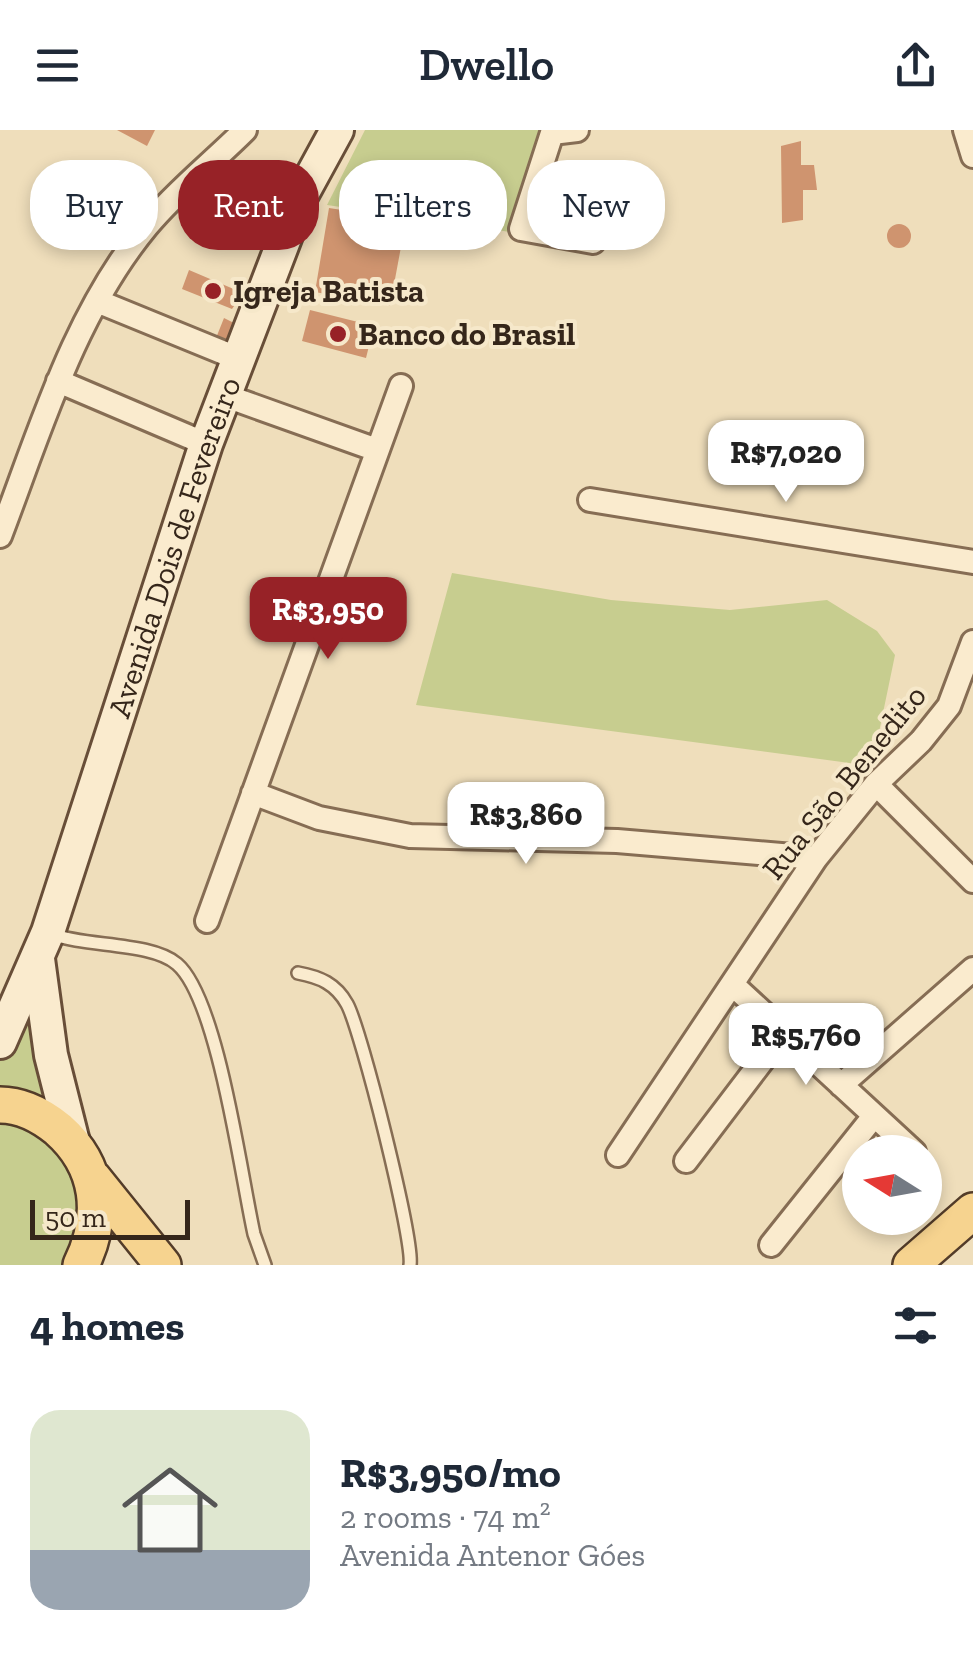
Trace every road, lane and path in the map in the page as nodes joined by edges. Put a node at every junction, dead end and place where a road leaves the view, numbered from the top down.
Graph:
1 (245, 130) edge
2 (576, 130) edge
3 (965, 130) edge
4 (331, 135) edge
5 (973, 156) edge
6 (214, 160) edge
7 (319, 160) edge
8 (543, 160) edge
9 (178, 195) edge
10 (527, 209) edge
11 (527, 231) edge
12 (281, 250) edge
13 (97, 301) junction
14 (239, 359) junction
15 (58, 381) junction
16 (401, 386) dead end
17 (226, 396) junction
18 (206, 444) junction
19 (377, 450) junction
20 (590, 500) dead end
21 (0, 536) edge
22 (973, 562) edge
23 (973, 642) edge
24 (876, 784) junction
25 (253, 793) junction
26 (816, 858) junction
27 (973, 881) edge
28 (207, 921) dead end
29 (43, 943) junction
30 (973, 969) edge
31 (298, 973) dead end
32 (734, 985) junction
33 (784, 1032) junction
34 (0, 1042) edge
35 (841, 1085) junction
36 (0, 1105) edge
37 (874, 1116) junction
38 (895, 1135) edge
39 (73, 1142) junction
40 (618, 1155) dead end
41 (686, 1162) dead end
42 (92, 1178) junction
43 (973, 1211) edge
44 (771, 1245) dead end
45 (81, 1265) edge
46 (163, 1265) edge
47 (265, 1265) edge
48 (410, 1265) edge
49 (911, 1265) edge

1 - 6 street
2 - 8 street
3 - 5 street
4 - 7 street, Avenida Dois de Fevereiro
9 - 13 street
10 - 11 street
12 - 14 street, Avenida Dois de Fevereiro
13 - 14 street
13 - 15 street
14 - 17 street, Avenida Dois de Fevereiro
15 - 18 street
15 - 21 street
16 - 19 street
17 - 18 street, Avenida Dois de Fevereiro
17 - 19 street
18 - 29 street, Avenida Dois de Fevereiro
19 - 25 street
20 - 22 street
23 - 24 street, Rua São Benedito
24 - 26 street, Rua São Benedito
24 - 27 street
25 - 26 street
25 - 28 street
26 - 32 street, Rua São Benedito
29 - 34 street, Avenida Dois de Fevereiro
29 - 39 street, Avenida Dois de Fevereiro
29 - 47 lane
30 - 35 street
31 - 48 lane
32 - 33 street
32 - 40 street, Rua São Benedito
33 - 35 street
33 - 41 street
35 - 37 street
36 - 39 main road
37 - 38 street
37 - 44 street
39 - 42 main road
42 - 45 main road
42 - 46 main road
43 - 49 main road

